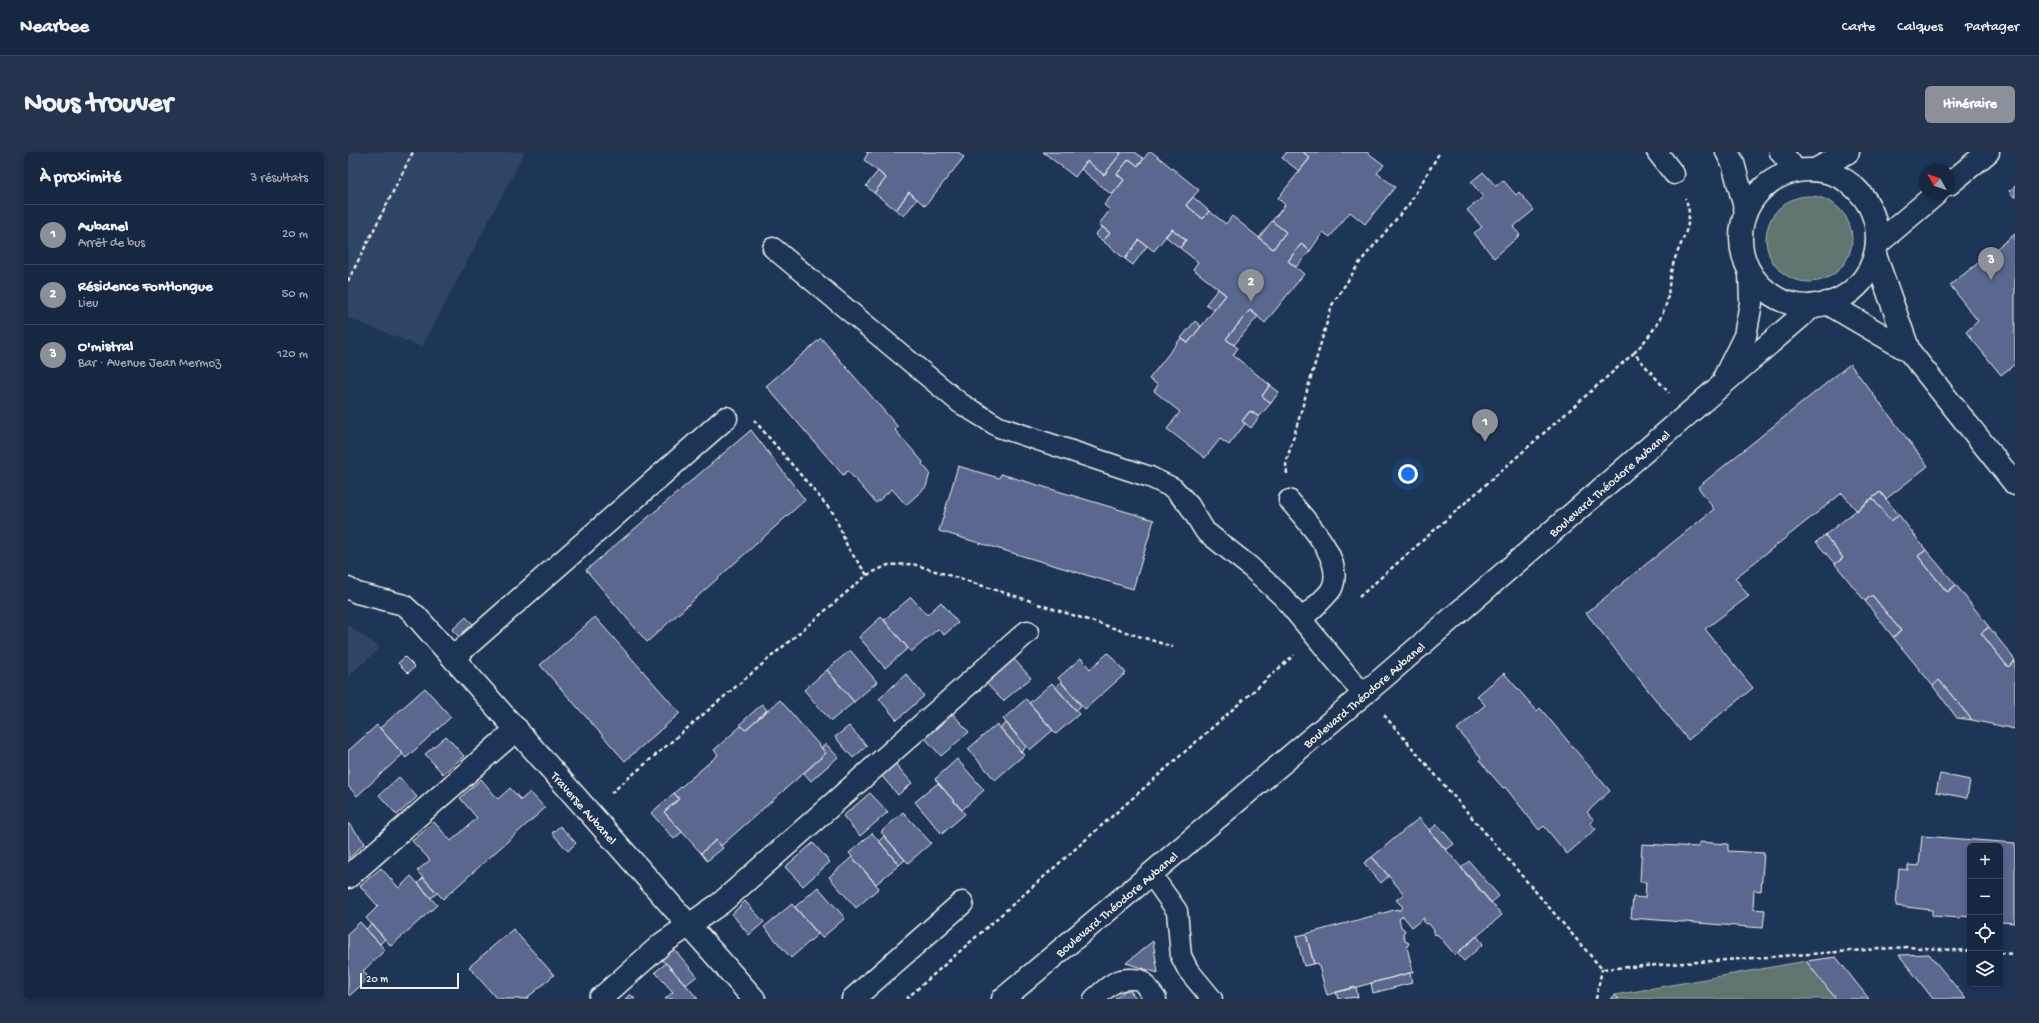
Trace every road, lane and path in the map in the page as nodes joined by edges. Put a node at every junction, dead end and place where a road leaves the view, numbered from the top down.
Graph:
1 (413, 152) edge
2 (1440, 152) edge
3 (1657, 152) edge
4 (1727, 152) edge
5 (1781, 152) edge
6 (1848, 152) edge
7 (1988, 152) edge
8 (1806, 170) junction
9 (1674, 174) joint
10 (1955, 179) edge
11 (1930, 200) edge
12 (1746, 211) junction
13 (773, 248) dead end
14 (1876, 250) junction
15 (1750, 272) junction
16 (348, 281) edge
17 (1821, 304) junction
18 (1909, 351) junction
19 (1634, 353) junction
20 (1720, 386) junction
21 (1673, 398) dead end
22 (726, 418) joint
23 (2015, 484) edge
24 (1289, 500) joint
25 (867, 575) junction
26 (348, 588) edge
27 (1357, 599) dead end
28 (416, 616) joint
29 (1302, 619) junction
30 (1027, 632) dead end
31 (1315, 636) junction
32 (1173, 647) dead end
33 (454, 657) junction
34 (1363, 694) junction
35 (1380, 711) dead end
36 (517, 729) junction
37 (589, 812) junction
38 (1151, 874) junction
39 (348, 877) edge
40 (962, 904) dead end
41 (689, 925) junction
42 (1967, 951) edge
43 (2003, 953) edge
44 (2015, 954) edge
45 (1602, 969) junction
46 (600, 999) edge
47 (754, 999) edge
48 (853, 999) edge
49 (906, 999) edge
50 (1003, 999) edge
51 (1094, 999) edge
52 (1156, 999) edge
53 (1212, 999) edge
54 (1596, 999) edge

1 - 16 path
2 - 24 path
3 - 9 lane
4 - 12 main road
5 - 8 main road
6 - 8 main road
7 - 10 main road
8 - 12 main road
8 - 14 main road
9 - 19 path
11 - 14 main road
12 - 15 main road
13 - 29 lane
14 - 17 main road
14 - 18 main road
15 - 17 main road
15 - 20 main road, Boulevard Théodore Aubanel
17 - 18 main road
17 - 20 main road, Boulevard Théodore Aubanel
18 - 23 main road
19 - 21 path
19 - 27 path
20 - 34 main road, Boulevard Théodore Aubanel
22 - 25 path
22 - 33 main road
24 - 29 lane
25 - 32 path
25 - 37 path
26 - 28 lane
28 - 33 main road, Traverse Aubanel
29 - 31 lane
30 - 41 main road
31 - 34 lane
31 - 49 path
33 - 36 main road, Traverse Aubanel
34 - 38 main road, Boulevard Théodore Aubanel
35 - 45 path
36 - 37 main road, Traverse Aubanel
36 - 39 main road
37 - 41 main road, Traverse Aubanel
38 - 50 main road, Boulevard Théodore Aubanel
38 - 53 lane
40 - 48 main road
41 - 46 main road
41 - 47 main road, Traverse Aubanel
42 - 45 path
43 - 44 path
45 - 54 path
51 - 52 lane

